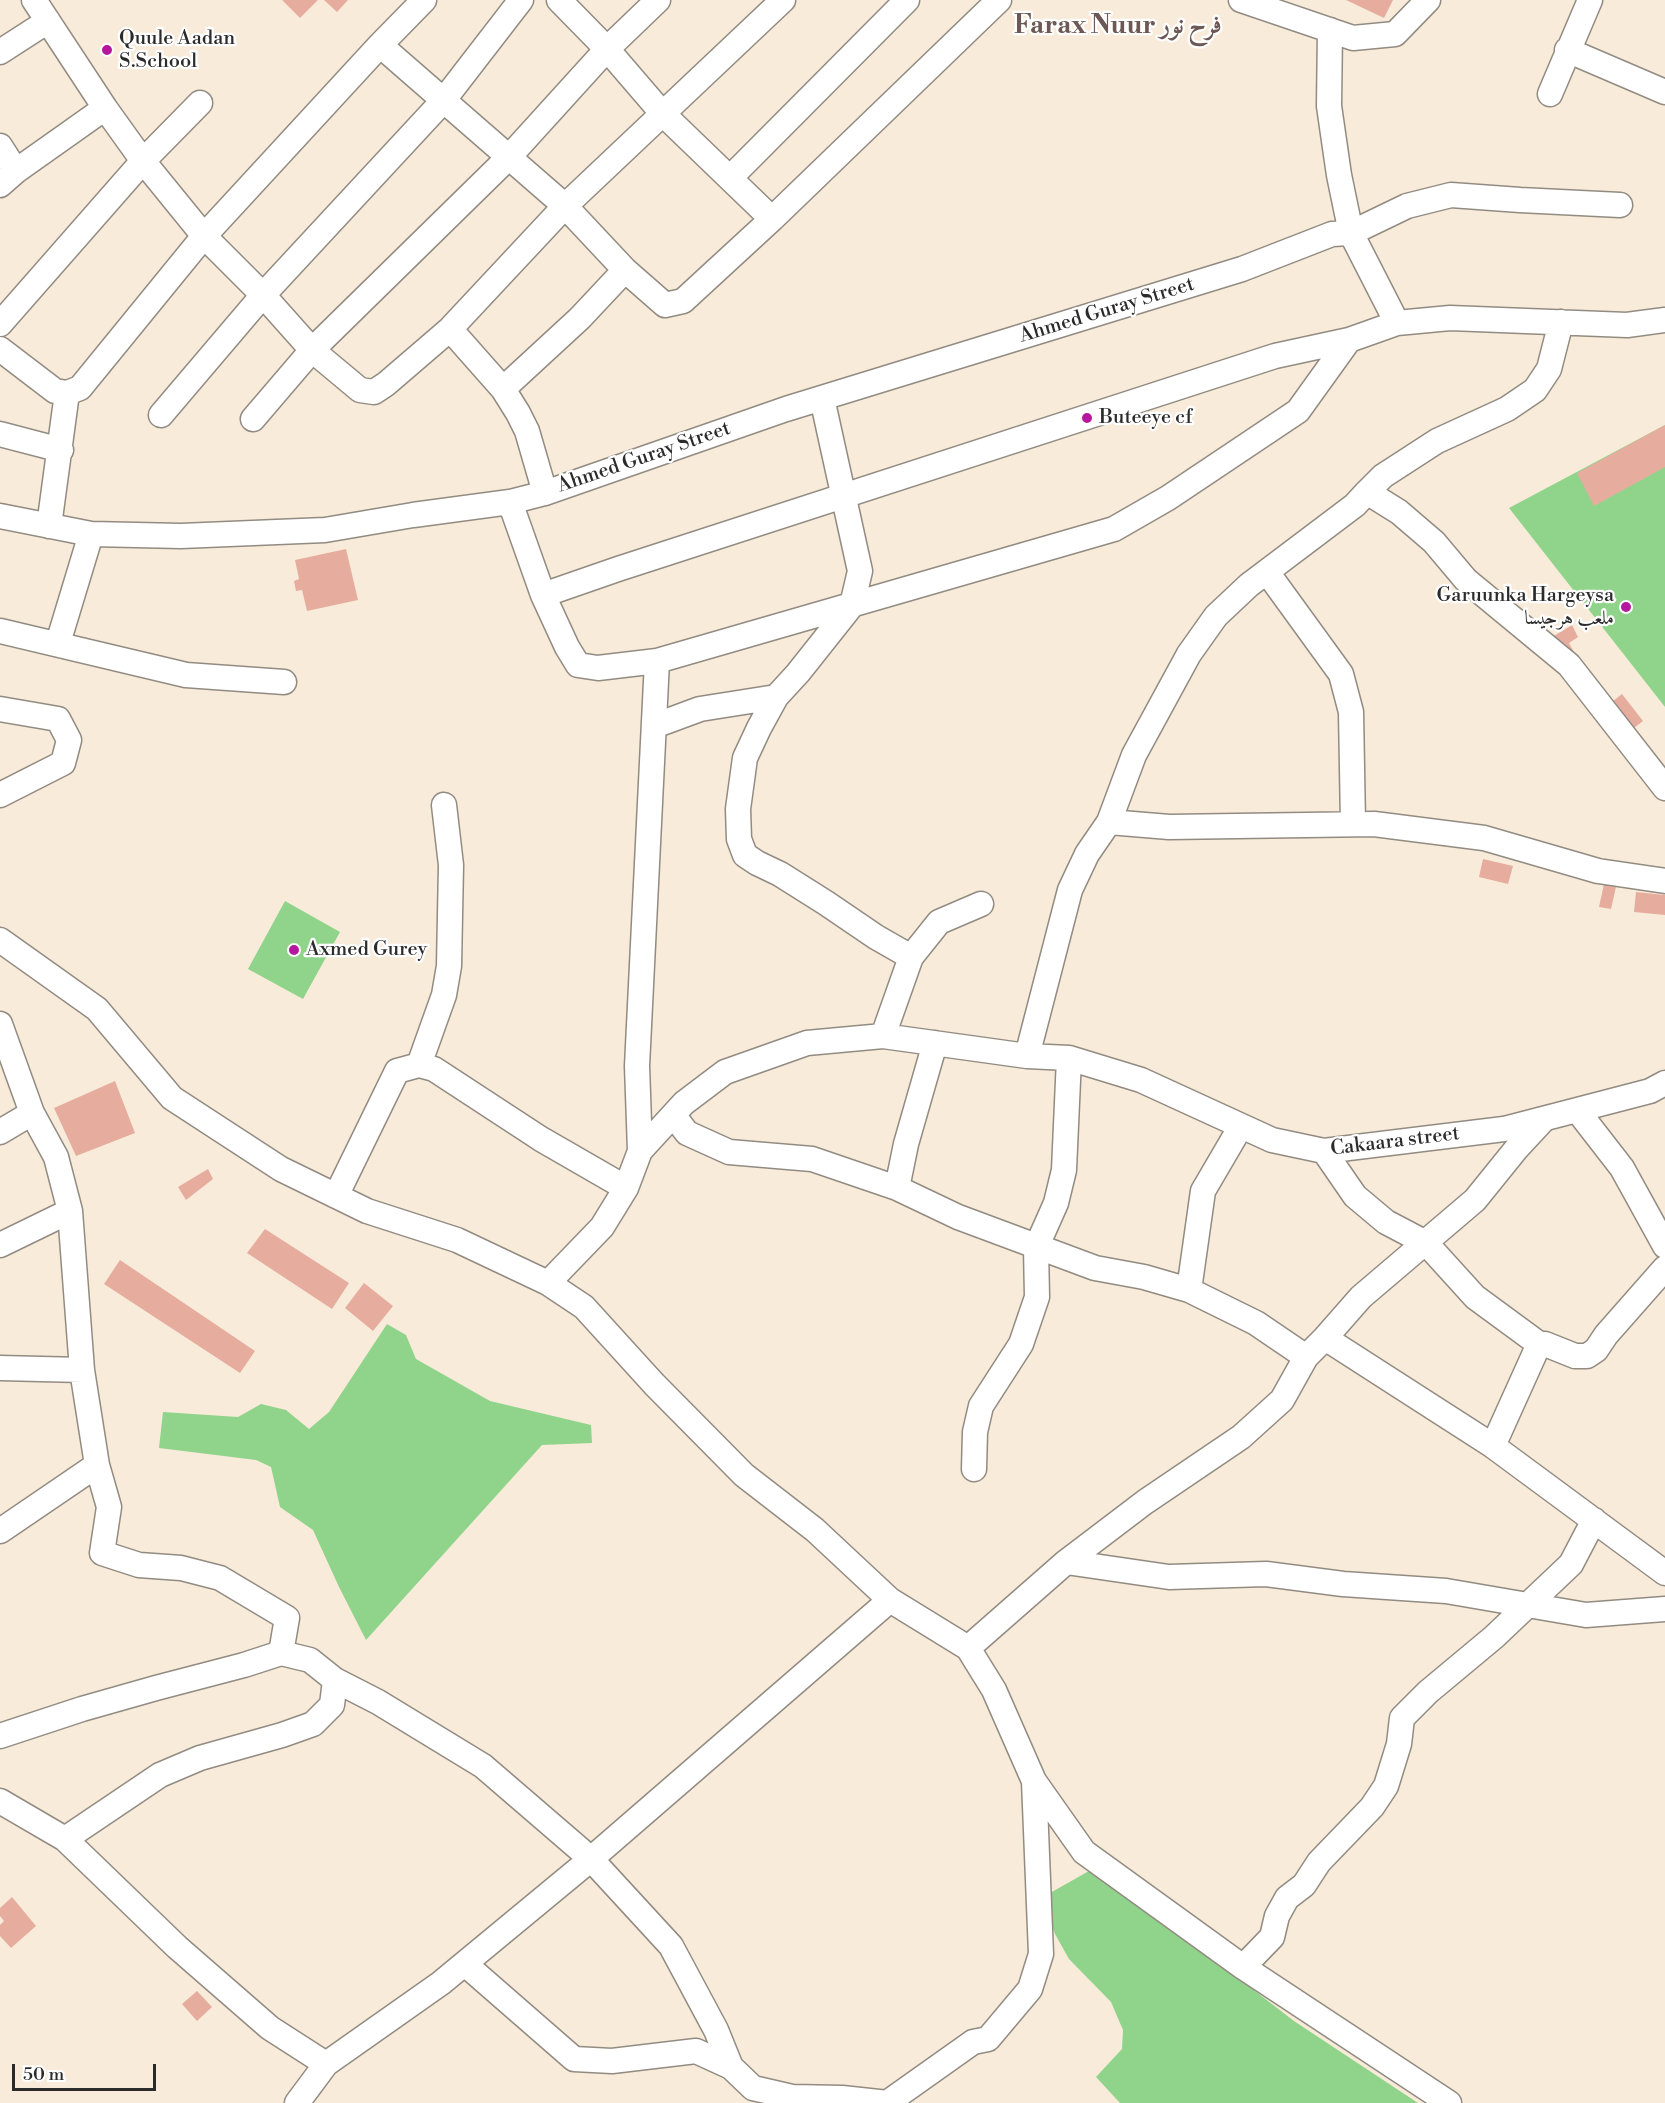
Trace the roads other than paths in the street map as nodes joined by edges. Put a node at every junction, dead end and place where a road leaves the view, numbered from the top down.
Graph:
1 (34, 0) edge
2 (424, 0) edge
3 (521, 0) edge
4 (559, 0) edge
5 (657, 0) edge
6 (783, 0) edge
7 (907, 0) edge
8 (999, 0) edge
9 (1241, 0) edge
10 (1428, 0) edge
11 (1590, 0) edge
12 (48, 21) junction
13 (1330, 30) junction
14 (380, 45) junction
15 (607, 49) junction
16 (1567, 50) junction
17 (0, 52) edge
18 (1665, 92) edge
19 (1550, 94) dead end
20 (443, 101) junction
21 (200, 103) dead end
22 (105, 108) junction
23 (662, 113) junction
24 (0, 146) edge
25 (509, 157) junction
26 (143, 161) junction
27 (8, 178) edge
28 (730, 178) junction
29 (1620, 205) dead end
30 (565, 206) junction
31 (772, 219) junction
32 (1351, 233) junction
33 (204, 236) junction
34 (625, 270) junction
35 (263, 296) junction
36 (1665, 321) edge
37 (1561, 322) junction
38 (1397, 323) junction
39 (0, 324) edge
40 (450, 329) junction
41 (1349, 340) junction
42 (0, 349) edge
43 (312, 350) junction
44 (503, 389) junction
45 (67, 393) junction
46 (822, 398) junction
47 (161, 415) dead end
48 (253, 419) dead end
49 (0, 434) edge
50 (61, 450) junction
51 (545, 492) junction
52 (1367, 492) junction
53 (844, 496) junction
54 (510, 502) junction
55 (0, 516) edge
56 (49, 526) junction
57 (91, 534) junction
58 (1267, 572) junction
59 (543, 595) junction
60 (852, 605) junction
61 (0, 631) edge
62 (58, 643) junction
63 (657, 661) junction
64 (284, 682) dead end
65 (776, 697) junction
66 (0, 709) edge
67 (654, 726) junction
68 (1665, 788) edge
69 (0, 795) edge
70 (444, 805) dead end
71 (1109, 822) junction
72 (1353, 824) junction
73 (1665, 880) edge
74 (981, 904) dead end
75 (0, 940) edge
76 (911, 957) junction
77 (0, 1024) edge
78 (883, 1036) junction
79 (935, 1043) junction
80 (1026, 1056) junction
81 (1069, 1058) junction
82 (419, 1065) junction
83 (1665, 1083) edge
84 (1577, 1110) junction
85 (32, 1113) junction
86 (674, 1116) junction
87 (1543, 1120) junction
88 (1241, 1126) junction
89 (0, 1132) edge
90 (640, 1151) junction
91 (1324, 1151) junction
92 (626, 1188) junction
93 (897, 1188) junction
94 (336, 1196) junction
95 (70, 1211) junction
96 (1425, 1243) junction
97 (0, 1245) edge
98 (1665, 1246) edge
99 (1036, 1248) junction
100 (1664, 1272) edge
101 (548, 1283) junction
102 (1190, 1290) junction
103 (1325, 1338) junction
104 (1539, 1344) junction
105 (1306, 1357) junction
106 (0, 1368) edge
107 (82, 1370) junction
108 (1493, 1446) junction
109 (97, 1465) junction
110 (974, 1469) dead end
111 (1594, 1520) junction
112 (0, 1531) edge
113 (1066, 1562) junction
114 (1665, 1574) edge
115 (890, 1600) junction
116 (1526, 1606) junction
117 (1665, 1609) edge
118 (968, 1648) junction
119 (281, 1653) junction
120 (335, 1680) junction
121 (0, 1736) edge
122 (1034, 1781) junction
123 (0, 1801) edge
124 (65, 1839) junction
125 (591, 1859) junction
126 (465, 1964) junction
127 (1243, 1967) junction
128 (326, 2064) junction
129 (731, 2067) junction
130 (297, 2103) edge
131 (887, 2103) edge
132 (1449, 2103) edge

1 - 12 street
2 - 14 street
3 - 20 street
4 - 15 street
5 - 15 street
6 - 23 street
7 - 28 street
8 - 31 street
9 - 13 street
10 - 13 street
11 - 16 street
12 - 17 street
12 - 22 street
13 - 32 street
14 - 20 street
14 - 33 street
15 - 23 street
15 - 25 street
16 - 18 street
16 - 19 street
20 - 25 street
20 - 35 street
21 - 26 street
22 - 26 street
22 - 27 street
23 - 28 street
23 - 30 street
24 - 27 street
25 - 30 street
25 - 43 street
26 - 33 street
26 - 39 street
28 - 31 street
29 - 32 street, Ahmed Guray Street
30 - 34 street
30 - 40 street
31 - 34 street
32 - 38 street
32 - 46 street, Ahmed Guray Street
33 - 35 street
33 - 45 street
34 - 44 street
35 - 43 street
35 - 47 street
36 - 37 street
37 - 38 street
37 - 52 street
38 - 41 street
40 - 43 street
40 - 44 street
41 - 53 street
41 - 60 street
42 - 45 street
43 - 48 street
44 - 51 street
45 - 50 street
46 - 51 street, Ahmed Guray Street
46 - 53 street
49 - 50 street
50 - 56 street
51 - 54 street, Ahmed Guray Street
52 - 58 street
52 - 68 street
53 - 59 street
53 - 60 street
54 - 57 street, Ahmed Guray Street
54 - 59 street
55 - 56 street, Ahmed Guray Street
56 - 57 street, Ahmed Guray Street
57 - 62 street
58 - 71 street
58 - 72 street
59 - 63 street
60 - 63 street
60 - 65 street
61 - 62 street
62 - 64 street
63 - 67 street
65 - 67 street
65 - 76 street
66 - 69 street
67 - 90 street
70 - 82 street
71 - 72 street
71 - 80 street
72 - 73 street
74 - 76 street
75 - 94 street
76 - 78 street
77 - 85 street
78 - 79 street, Cakaara street
78 - 86 street, Cakaara street
79 - 80 street, Cakaara street
79 - 93 street
80 - 81 street, Cakaara street
81 - 88 street, Cakaara street
81 - 99 street
82 - 92 street
82 - 94 street
83 - 84 street, Cakaara street
84 - 87 street, Cakaara street
84 - 98 street
85 - 89 street
85 - 95 street
86 - 90 street, Cakaara street
86 - 93 street
87 - 91 street, Cakaara street
87 - 96 street
88 - 91 street, Cakaara street
88 - 102 street
90 - 92 street
91 - 96 street
92 - 101 street
93 - 99 street
94 - 101 street
95 - 97 street
95 - 107 street
96 - 103 street
96 - 104 street
99 - 102 street
99 - 110 street
100 - 104 street
101 - 115 street
102 - 105 street
103 - 105 street
103 - 108 street
104 - 108 street
105 - 113 street
106 - 107 street
107 - 109 street
108 - 111 street
109 - 112 street
109 - 119 street
111 - 114 street
111 - 116 street
113 - 116 street
113 - 118 street
115 - 118 street
115 - 125 street
116 - 117 street
116 - 127 street
118 - 122 street
119 - 120 street
119 - 121 street
120 - 124 street
120 - 125 street
122 - 127 street
122 - 131 street
123 - 124 street
124 - 128 street
125 - 126 street
125 - 129 street
126 - 128 street
126 - 129 street
127 - 132 street
128 - 130 street
129 - 131 street

